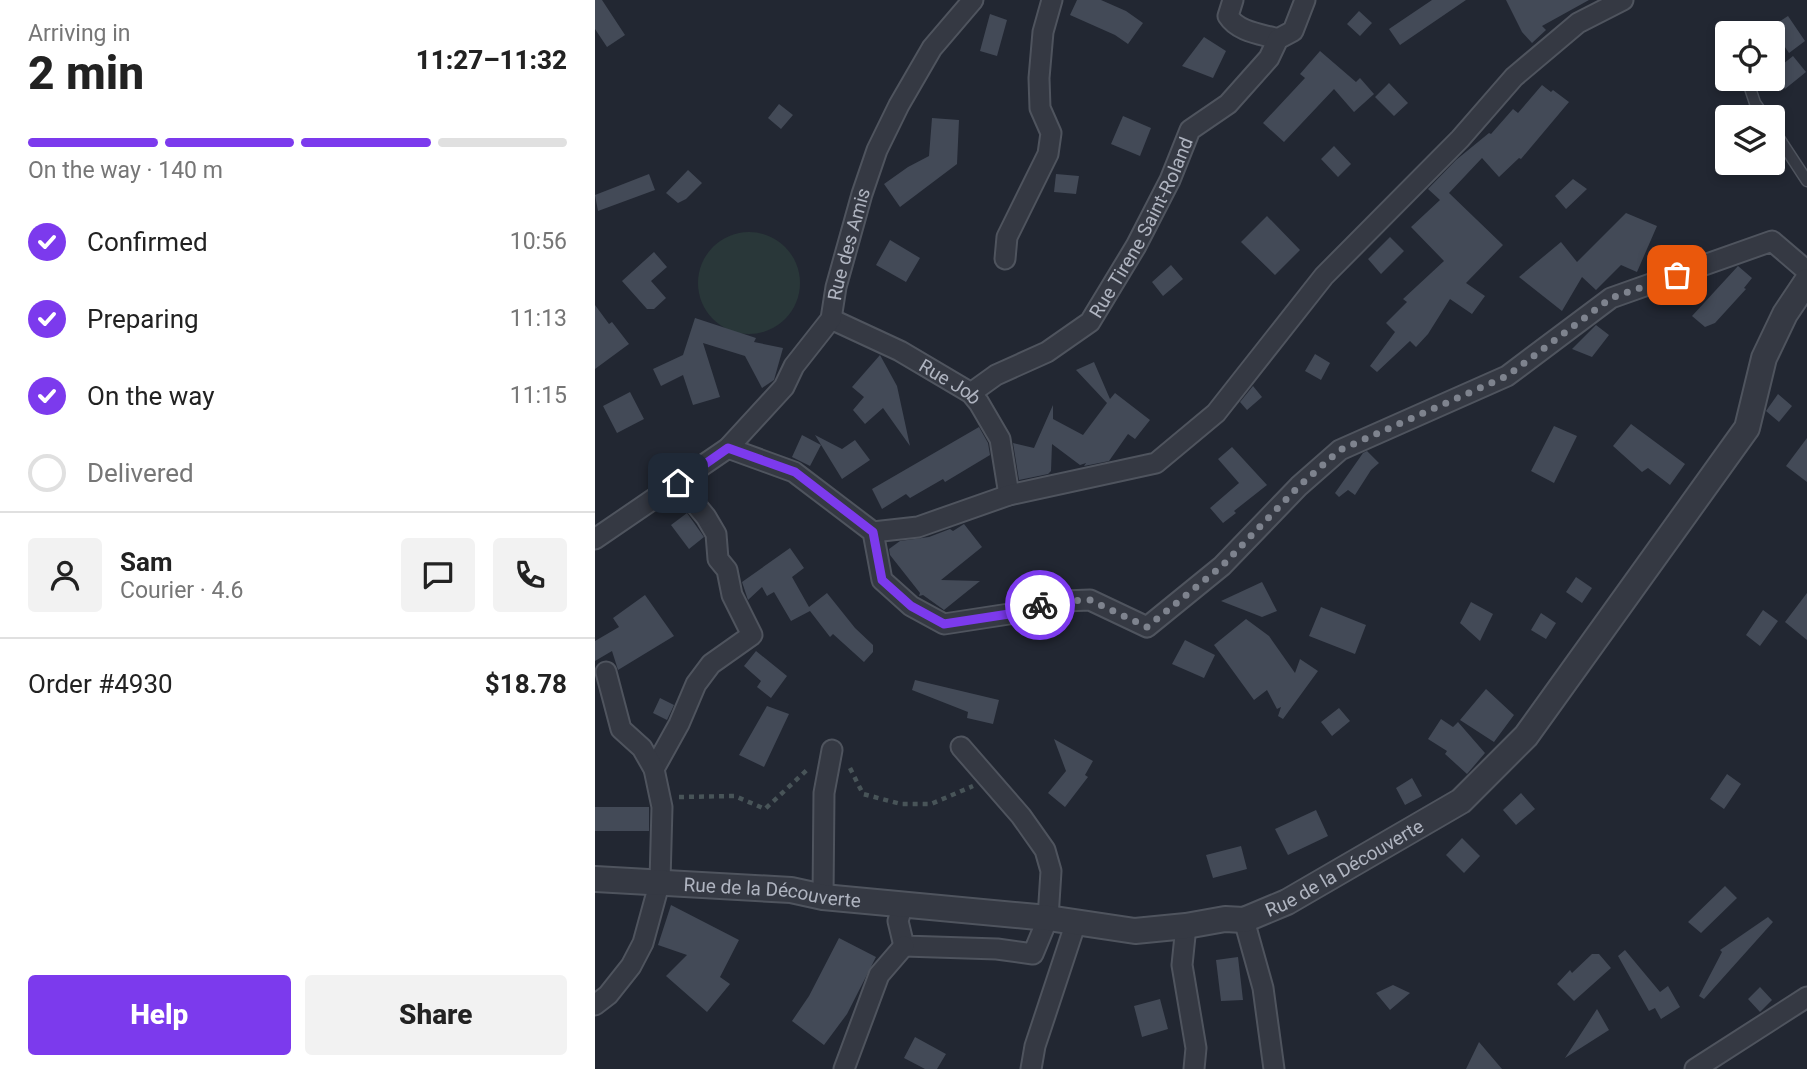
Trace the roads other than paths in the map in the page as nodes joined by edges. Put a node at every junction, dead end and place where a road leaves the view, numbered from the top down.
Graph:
1 (973, 0) edge
2 (1052, 0) edge
3 (1233, 0) edge
4 (1305, 0) edge
5 (1623, 0) edge
6 (1278, 39) junction
7 (1785, 147) edge
8 (1807, 181) edge
9 (1005, 259) dead end
10 (1807, 271) edge
11 (1807, 281) edge
12 (831, 319) junction
13 (971, 393) junction
14 (728, 448) junction
15 (678, 483) junction
16 (1009, 495) junction
17 (873, 532) junction
18 (595, 540) edge
19 (606, 672) dead end
20 (961, 747) dead end
21 (832, 750) dead end
22 (654, 769) junction
23 (595, 878) edge
24 (660, 881) junction
25 (823, 897) junction
26 (903, 904) junction
27 (1048, 918) junction
28 (1244, 920) junction
29 (1076, 922) junction
30 (1186, 926) junction
31 (904, 946) junction
32 (1807, 997) edge
33 (595, 1005) edge
34 (844, 1069) edge
35 (1031, 1069) edge
36 (1194, 1069) edge
37 (1274, 1069) edge
38 (1695, 1069) edge

1 - 12 street, Rue des Amis
2 - 9 street
3 - 6 street
4 - 6 street, Rue Tirene Saint-Roland
5 - 16 street
6 - 13 street, Rue Tirene Saint-Roland
7 - 8 lane
10 - 17 street
11 - 28 street, Rue de la Découverte
12 - 13 street, Rue Job
12 - 14 street, Rue des Amis
13 - 16 street, Rue Job
14 - 15 street, Rue des Amis
14 - 17 street
15 - 18 street, Rue des Amis
15 - 22 street
16 - 17 street
19 - 22 street
20 - 27 street
21 - 25 street
22 - 24 street
23 - 24 street, Rue de la Découverte
24 - 25 street, Rue de la Découverte
24 - 33 street
25 - 26 street, Rue de la Découverte
26 - 27 street, Rue de la Découverte
26 - 31 street
27 - 29 street, Rue de la Découverte
27 - 31 street
28 - 30 street, Rue de la Découverte
28 - 37 street
29 - 30 street, Rue de la Découverte
29 - 35 street
30 - 36 street
31 - 34 street
32 - 38 street

